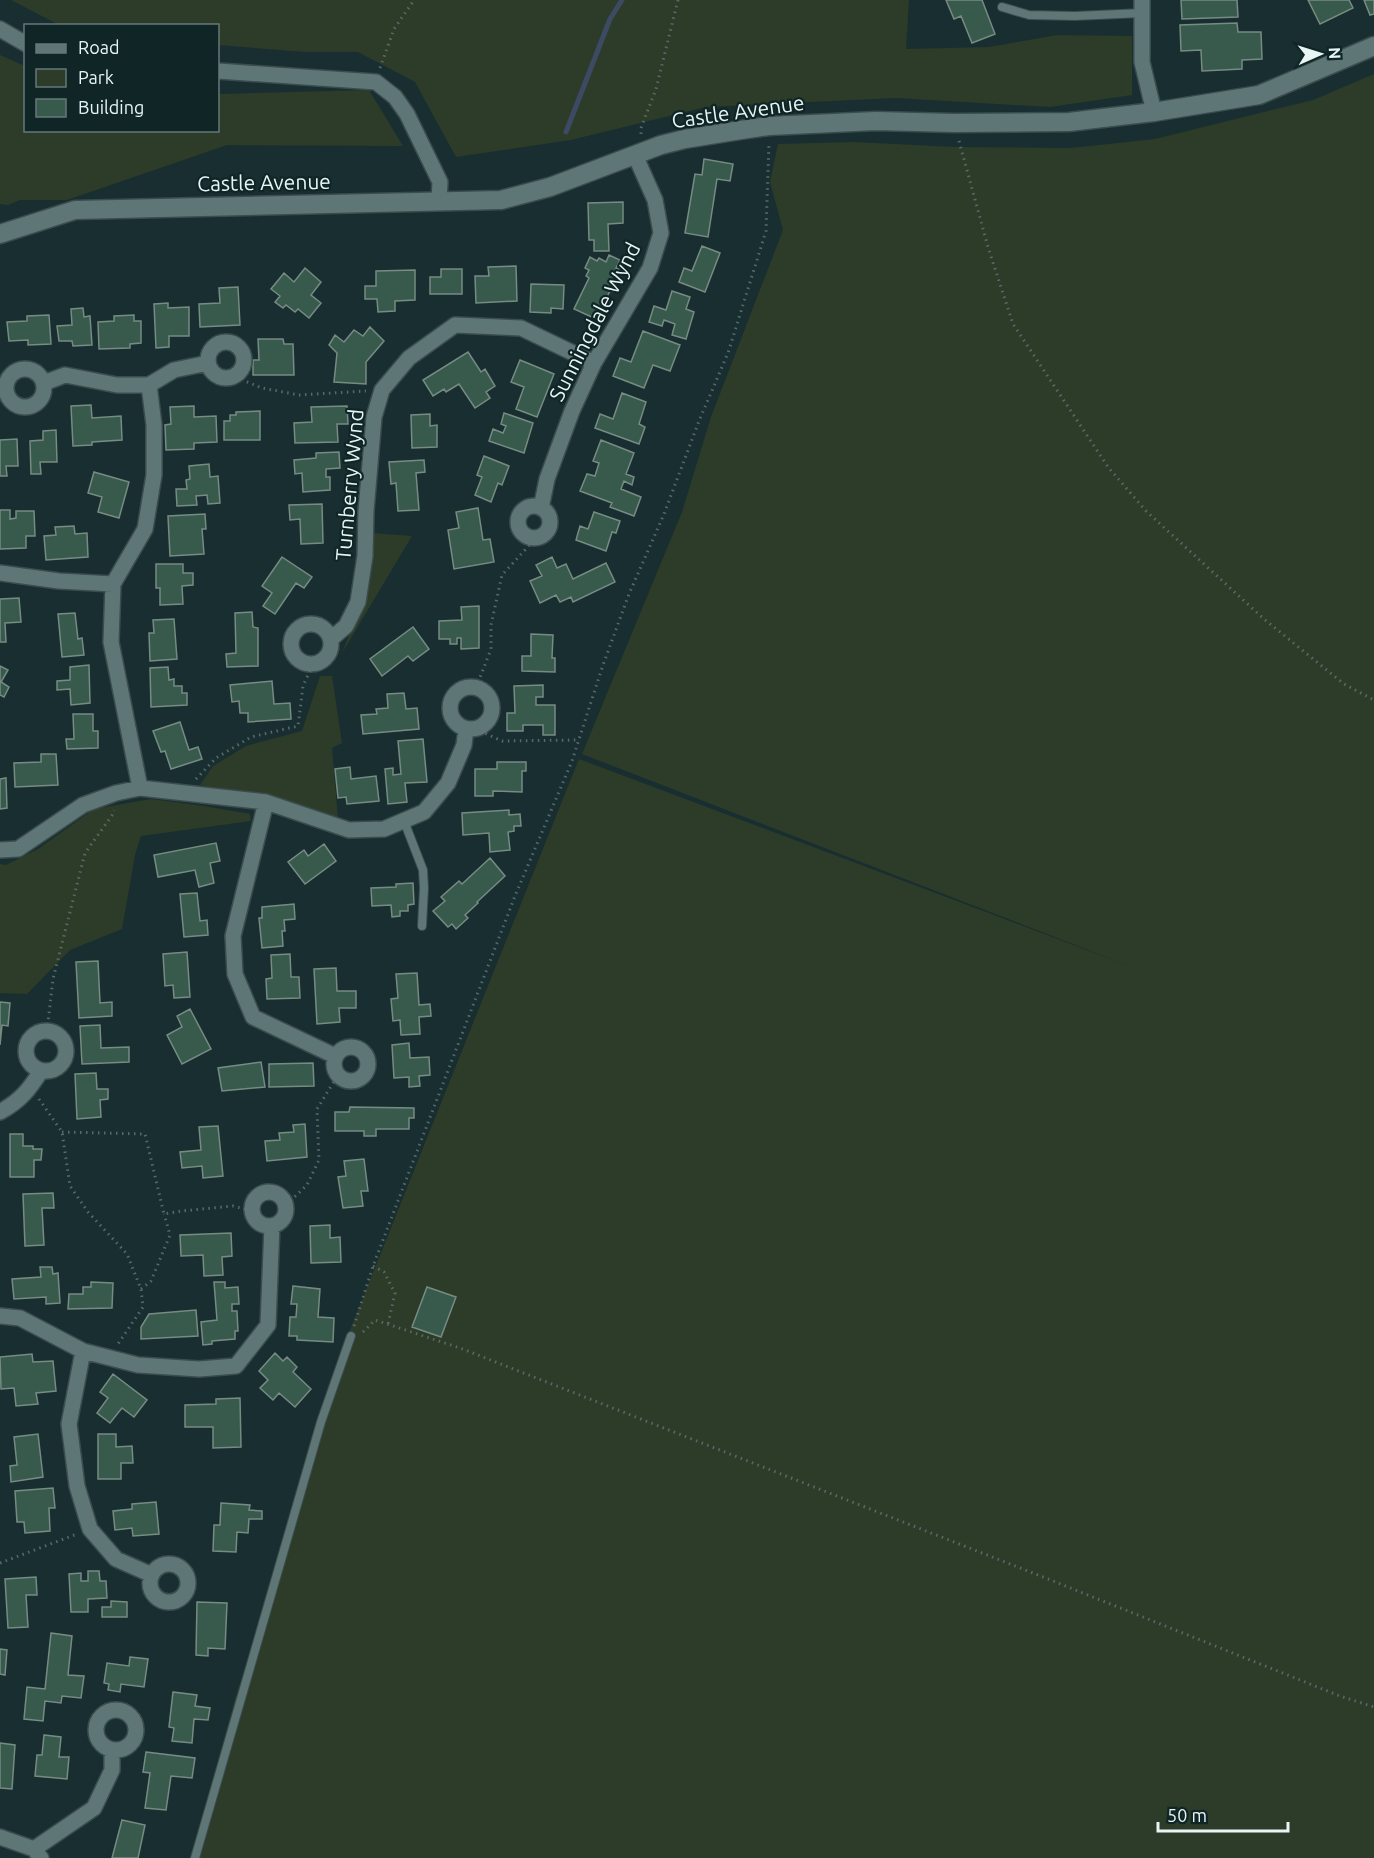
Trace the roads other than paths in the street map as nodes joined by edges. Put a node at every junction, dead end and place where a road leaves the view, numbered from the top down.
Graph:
1 (1142, 6) edge
2 (1002, 7) dead end
3 (0, 30) edge
4 (24, 43) edge
5 (1374, 46) edge
6 (219, 71) edge
7 (1154, 112) junction
8 (639, 154) junction
9 (439, 201) junction
10 (0, 234) edge
11 (208, 363) junction
12 (594, 363) junction
13 (44, 383) dead end
14 (149, 385) junction
15 (541, 508) junction
16 (0, 573) edge
17 (113, 584) junction
18 (330, 639) junction
19 (470, 729) junction
20 (140, 788) junction
21 (266, 802) junction
22 (404, 821) junction
23 (0, 850) edge
24 (422, 926) dead end
25 (335, 1056) junction
26 (41, 1071) junction
27 (0, 1112) edge
28 (272, 1226) junction
29 (0, 1316) edge
30 (351, 1336) road end
31 (83, 1352) junction
32 (152, 1575) dead end
33 (112, 1750) dead end
34 (0, 1837) edge
35 (38, 1853) edge
36 (195, 1858) edge

1 - 2 lane
1 - 7 street
3 - 4 street
5 - 7 street, Castle Avenue
6 - 9 street
7 - 8 street, Castle Avenue
8 - 9 street, Castle Avenue
8 - 12 street, Sunningdale Wynd
9 - 10 street, Castle Avenue
11 - 11 street
11 - 14 street
12 - 15 street, Sunningdale Wynd
12 - 18 street, Turnberry Wynd
13 - 14 street
14 - 17 street
15 - 15 street, Sunningdale Wynd
16 - 17 street
17 - 20 street
18 - 18 street, Turnberry Wynd
19 - 19 street
19 - 22 street
20 - 21 street
20 - 23 street
21 - 22 street
21 - 25 street
22 - 24 lane
25 - 25 street
26 - 26 street
26 - 27 street
28 - 28 street
28 - 31 street
29 - 31 street
30 - 36 lane
31 - 32 street
33 - 35 street
34 - 35 street

